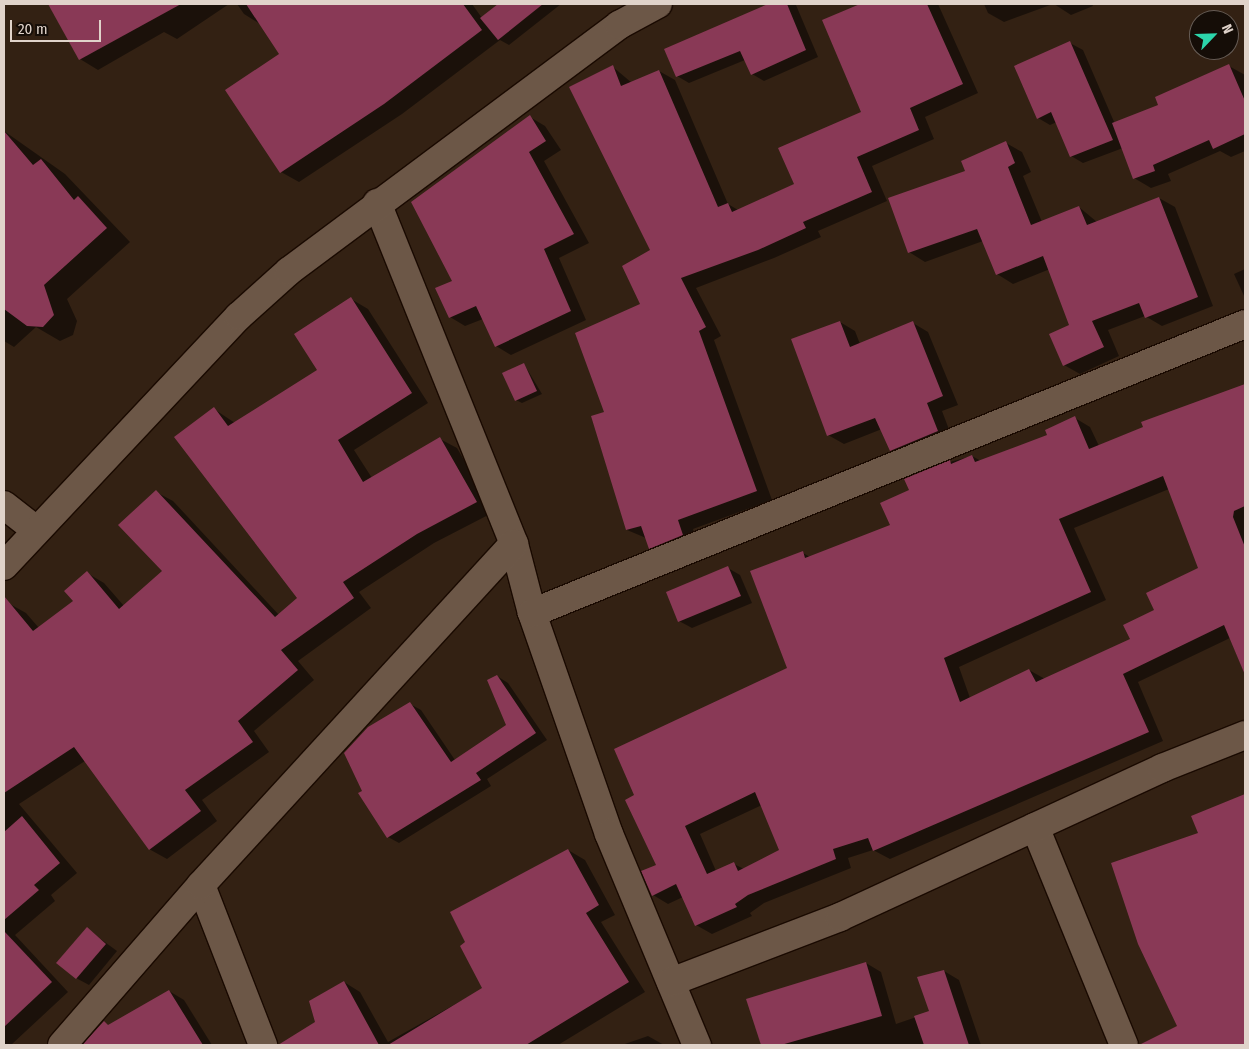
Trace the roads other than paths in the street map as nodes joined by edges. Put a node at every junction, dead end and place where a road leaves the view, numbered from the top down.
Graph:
1 (658, 4) edge
2 (377, 203) junction
3 (1245, 324) edge
4 (4, 505) edge
5 (34, 529) junction
6 (514, 544) junction
7 (4, 566) edge
8 (532, 614) junction
9 (1245, 735) edge
10 (1035, 827) junction
11 (201, 885) junction
12 (671, 982) junction
13 (62, 1045) edge
14 (263, 1045) edge
15 (697, 1045) edge
16 (1124, 1045) edge

1 - 2 street
2 - 5 street
2 - 6 street
3 - 8 street
4 - 5 street
5 - 7 street
6 - 8 street
6 - 11 street
8 - 12 street
9 - 10 street
10 - 12 street
10 - 16 street
11 - 13 street
11 - 14 street
12 - 15 street

